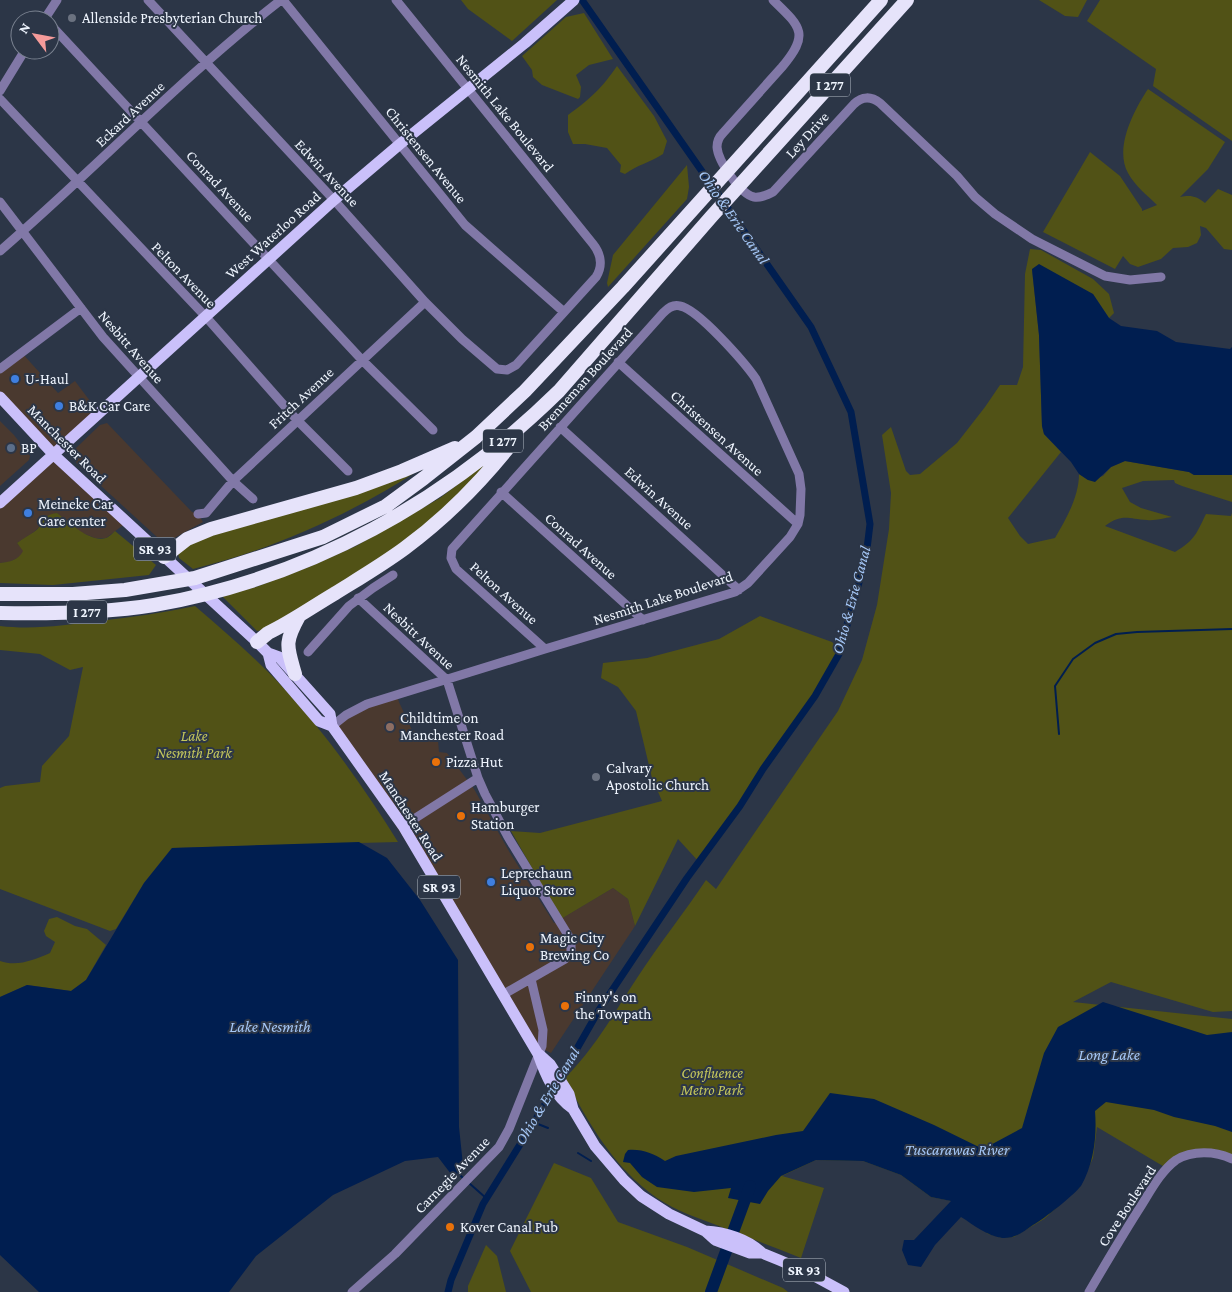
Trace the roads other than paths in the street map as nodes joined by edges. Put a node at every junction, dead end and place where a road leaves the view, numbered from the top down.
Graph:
1 (148, 0) edge
2 (282, 0) edge
3 (396, 0) edge
4 (773, 0) edge
5 (881, 0) edge
6 (907, 0) edge
7 (572, 2) edge
8 (60, 36) edge
9 (19, 60) edge
10 (206, 62) junction
11 (468, 90) junction
12 (0, 91) edge
13 (0, 99) edge
14 (141, 122) junction
15 (400, 144) junction
16 (78, 181) junction
17 (334, 200) junction
18 (0, 202) edge
19 (23, 231) junction
20 (0, 251) edge
21 (270, 259) junction
22 (1161, 277) dead end
23 (425, 302) junction
24 (80, 308) junction
25 (564, 312) junction
26 (663, 313) joint
27 (206, 318) junction
28 (362, 360) junction
29 (618, 362) junction
30 (0, 369) edge
31 (139, 378) junction
32 (0, 397) edge
33 (536, 413) junction
34 (298, 420) junction
35 (560, 427) junction
36 (433, 430) dead end
37 (472, 441) junction
38 (54, 455) junction
39 (348, 471) dead end
40 (233, 481) junction
41 (501, 492) junction
42 (253, 499) dead end
43 (0, 503) edge
44 (198, 514) dead end
45 (798, 524) junction
46 (451, 554) joint
47 (164, 557) junction
48 (393, 575) dead end
49 (739, 590) junction
50 (0, 594) edge
51 (358, 598) junction
52 (0, 613) edge
53 (299, 615) junction
54 (643, 620) junction
55 (257, 642) junction
56 (545, 648) junction
57 (308, 652) dead end
58 (268, 653) junction
59 (295, 674) junction
60 (447, 680) junction
61 (332, 726) junction
62 (478, 778) junction
63 (403, 826) junction
64 (531, 979) junction
65 (504, 994) junction
66 (538, 1054) junction
67 (1232, 1159) edge
68 (352, 1292) edge
69 (844, 1292) edge
70 (1089, 1292) edge

1 - 10 street, Edwin Avenue
2 - 10 street, Eckard Avenue
2 - 15 street, Christensen Avenue
3 - 11 street, Nesmith Lake Boulevard
4 - 22 street, Ley Drive
5 - 37 highway, I 277
6 - 33 highway, I 277
7 - 11 main road, West Waterloo Road
8 - 14 street, Conrad Avenue
9 - 12 street
10 - 14 street, Eckard Avenue
10 - 17 street, Edwin Avenue
11 - 15 main road, West Waterloo Road
11 - 25 street, Nesmith Lake Boulevard
13 - 16 street, Pelton Avenue
14 - 16 street, Eckard Avenue
14 - 21 street, Conrad Avenue
15 - 17 main road, West Waterloo Road
15 - 25 street, Christensen Avenue
16 - 19 street, Eckard Avenue
16 - 27 street, Pelton Avenue
17 - 21 main road, West Waterloo Road
17 - 23 street, Edwin Avenue
18 - 19 street, Nesbitt Avenue
19 - 20 street, Eckard Avenue
19 - 24 street, Nesbitt Avenue
21 - 27 main road, West Waterloo Road
21 - 28 street, Conrad Avenue
23 - 25 street, Edwin Avenue
23 - 28 street, Fritch Avenue
24 - 30 street
24 - 31 street, Nesbitt Avenue
26 - 29 street, Brenneman Boulevard
26 - 45 street, Nesmith Lake Boulevard
27 - 31 main road, West Waterloo Road
27 - 34 street, Pelton Avenue
28 - 34 street, Fritch Avenue
28 - 36 street, Conrad Avenue
29 - 35 street, Brenneman Boulevard
29 - 45 street, Christensen Avenue
31 - 38 main road, West Waterloo Road
31 - 40 street, Nesbitt Avenue
32 - 38 main road, Manchester Road / SR 93
33 - 52 highway, I 277
33 - 53 highway
34 - 39 street, Pelton Avenue
34 - 40 street, Fritch Avenue
35 - 41 street, Brenneman Boulevard
35 - 49 street, Edwin Avenue
37 - 47 highway
37 - 50 highway, I 277
38 - 43 main road, West Waterloo Road
38 - 47 main road, Manchester Road / SR 93
40 - 42 street, Nesbitt Avenue
40 - 44 street, Fritch Avenue
41 - 46 street, Brenneman Boulevard
41 - 54 street, Conrad Avenue
45 - 49 street, Nesmith Lake Boulevard
46 - 56 street, Pelton Avenue
47 - 55 main road, Manchester Road / SR 93
48 - 51 street
49 - 54 street, Nesmith Lake Boulevard
51 - 57 street
51 - 60 street, Nesbitt Avenue
53 - 55 highway
53 - 59 highway
54 - 56 street, Nesmith Lake Boulevard
55 - 58 main road, Manchester Road / SR 93
56 - 60 street, Nesmith Lake Boulevard
58 - 59 main road, Manchester Road / SR 93
58 - 61 main road, Manchester Road / SR 93
59 - 61 main road, Manchester Road / SR 93
60 - 61 street, Nesmith Lake Boulevard
60 - 62 street, Nesbitt Avenue
61 - 63 main road, Manchester Road / SR 93
62 - 63 street
62 - 64 street, Nesbitt Avenue
63 - 65 main road, Manchester Road / SR 93
64 - 65 street, Nesbitt Avenue
64 - 66 street
65 - 66 main road, Manchester Road / SR 93
66 - 68 street, Carnegie Avenue
66 - 69 main road, Manchester Road / SR 93
67 - 70 street, Cove Boulevard

